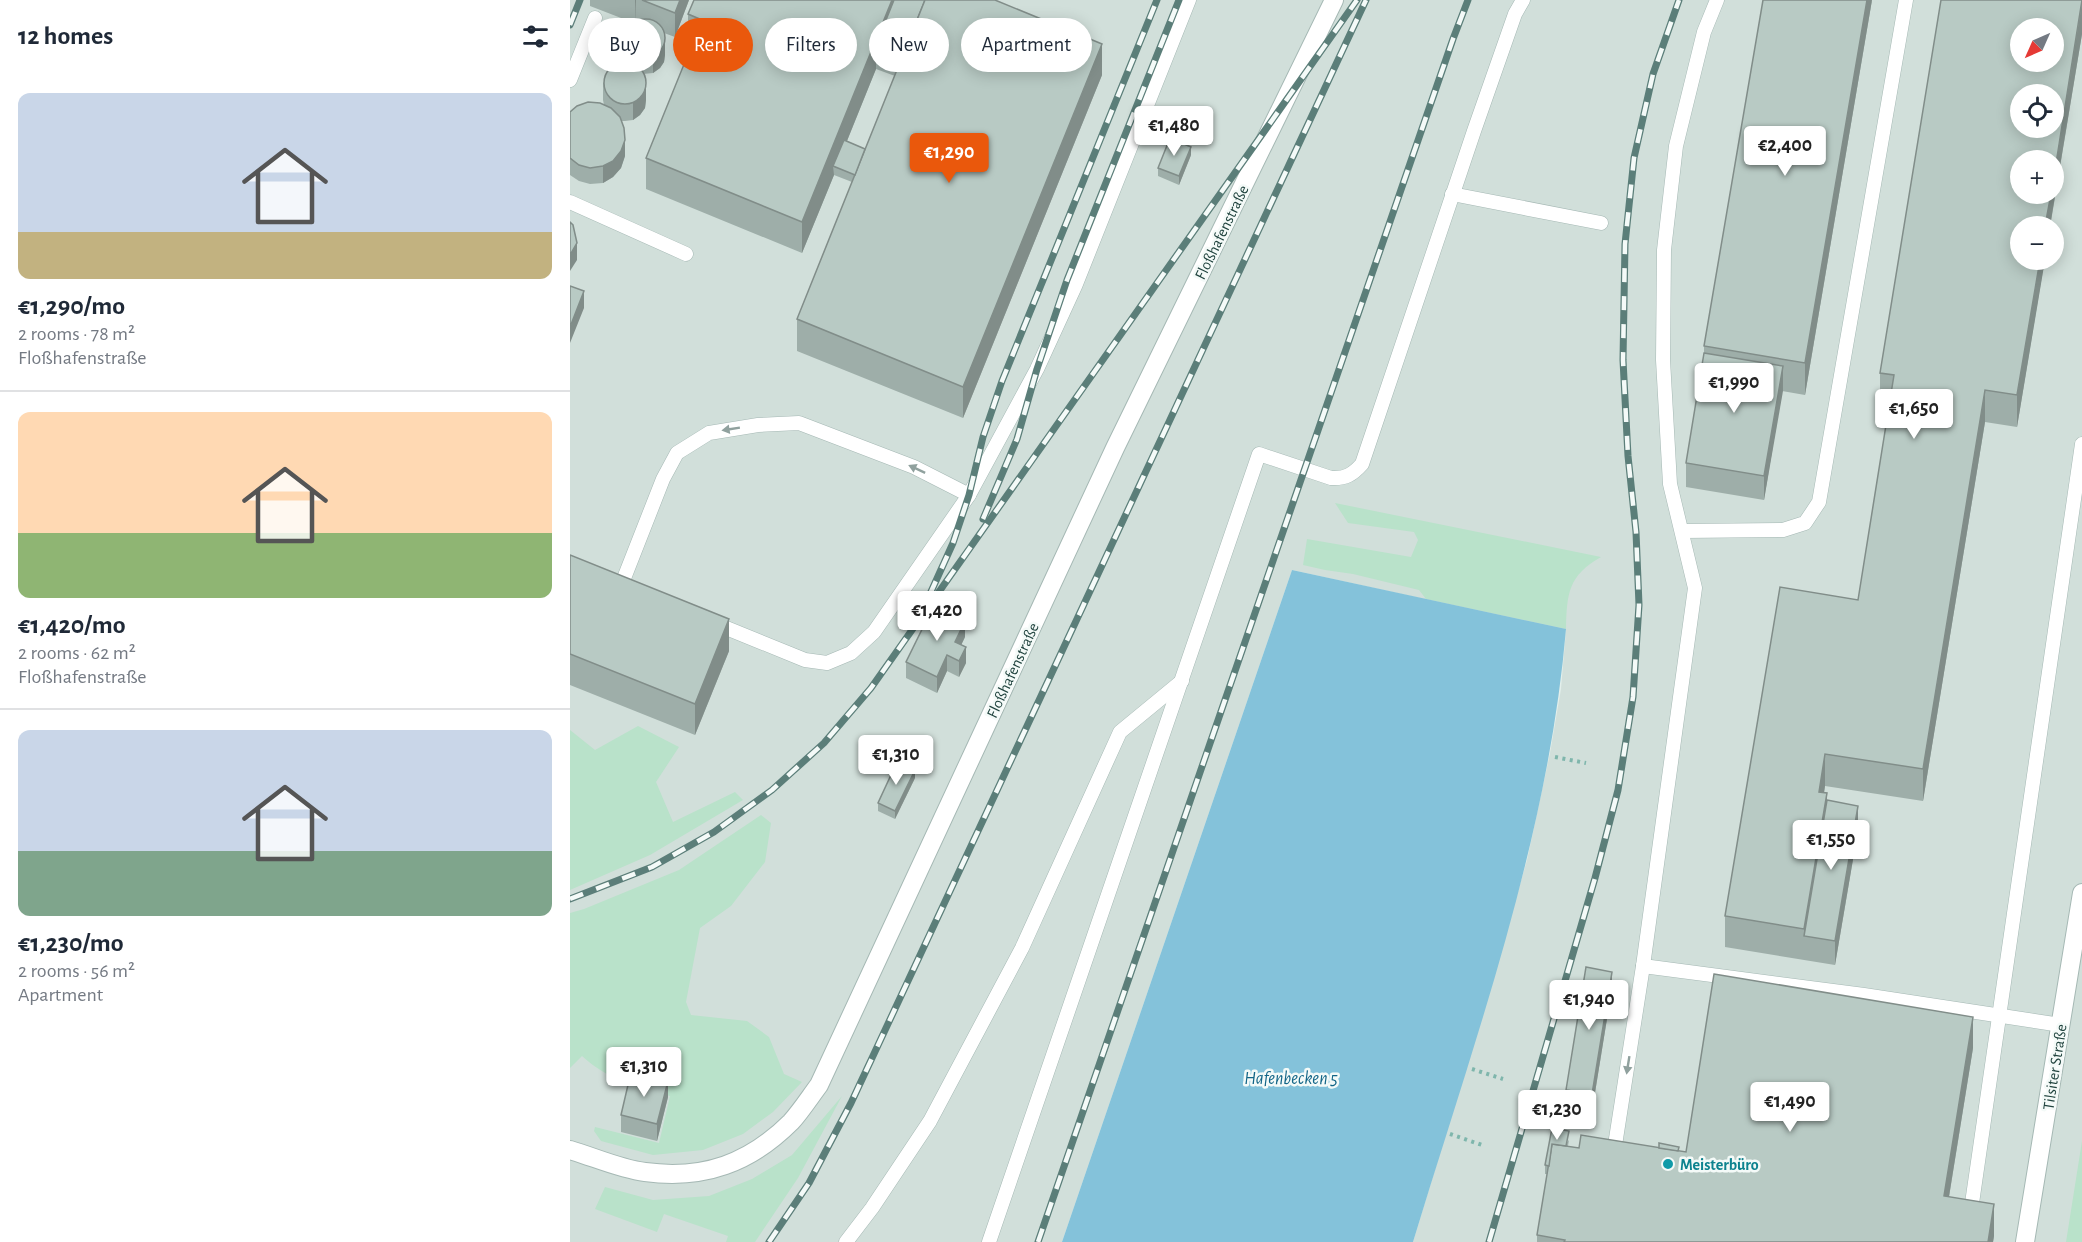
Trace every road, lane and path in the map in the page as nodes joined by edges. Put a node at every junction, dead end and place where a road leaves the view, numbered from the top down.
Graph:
1 (1189, 0) edge
2 (1334, 0) edge
3 (1523, 0) edge
4 (1717, 0) edge
5 (1906, 0) edge
6 (588, 37) edge
7 (570, 80) edge
8 (1452, 194) junction
9 (570, 202) edge
10 (1601, 223) dead end
11 (686, 254) dead end
12 (2082, 444) edge
13 (969, 495) junction
14 (1683, 531) junction
15 (621, 586) edge
16 (696, 616) edge
17 (1182, 680) junction
18 (1555, 757) dead end
19 (1586, 763) dead end
20 (2082, 893) edge
21 (1643, 966) junction
22 (2000, 1016) junction
23 (2061, 1025) junction
24 (1472, 1069) dead end
25 (1503, 1079) dead end
26 (1450, 1134) dead end
27 (1482, 1145) dead end
28 (570, 1150) edge
29 (1611, 1171) edge
30 (1968, 1231) edge
31 (846, 1242) edge
32 (989, 1242) edge
33 (2025, 1242) edge

1 - 13 lane
2 - 28 street, Floßhafenstraße
3 - 8 lane
4 - 14 lane
5 - 14 lane
6 - 7 lane
8 - 10 lane
8 - 17 lane
9 - 11 lane
12 - 22 lane
13 -> 15 lane
13 - 16 lane
14 - 21 lane
17 - 31 lane
17 - 32 lane
18 - 19 path
20 - 23 street, Tilsiter Straße
21 - 22 lane
21 -> 29 lane
22 - 23 lane
22 - 30 lane
23 - 33 street, Tilsiter Straße
24 - 25 path
26 - 27 path

